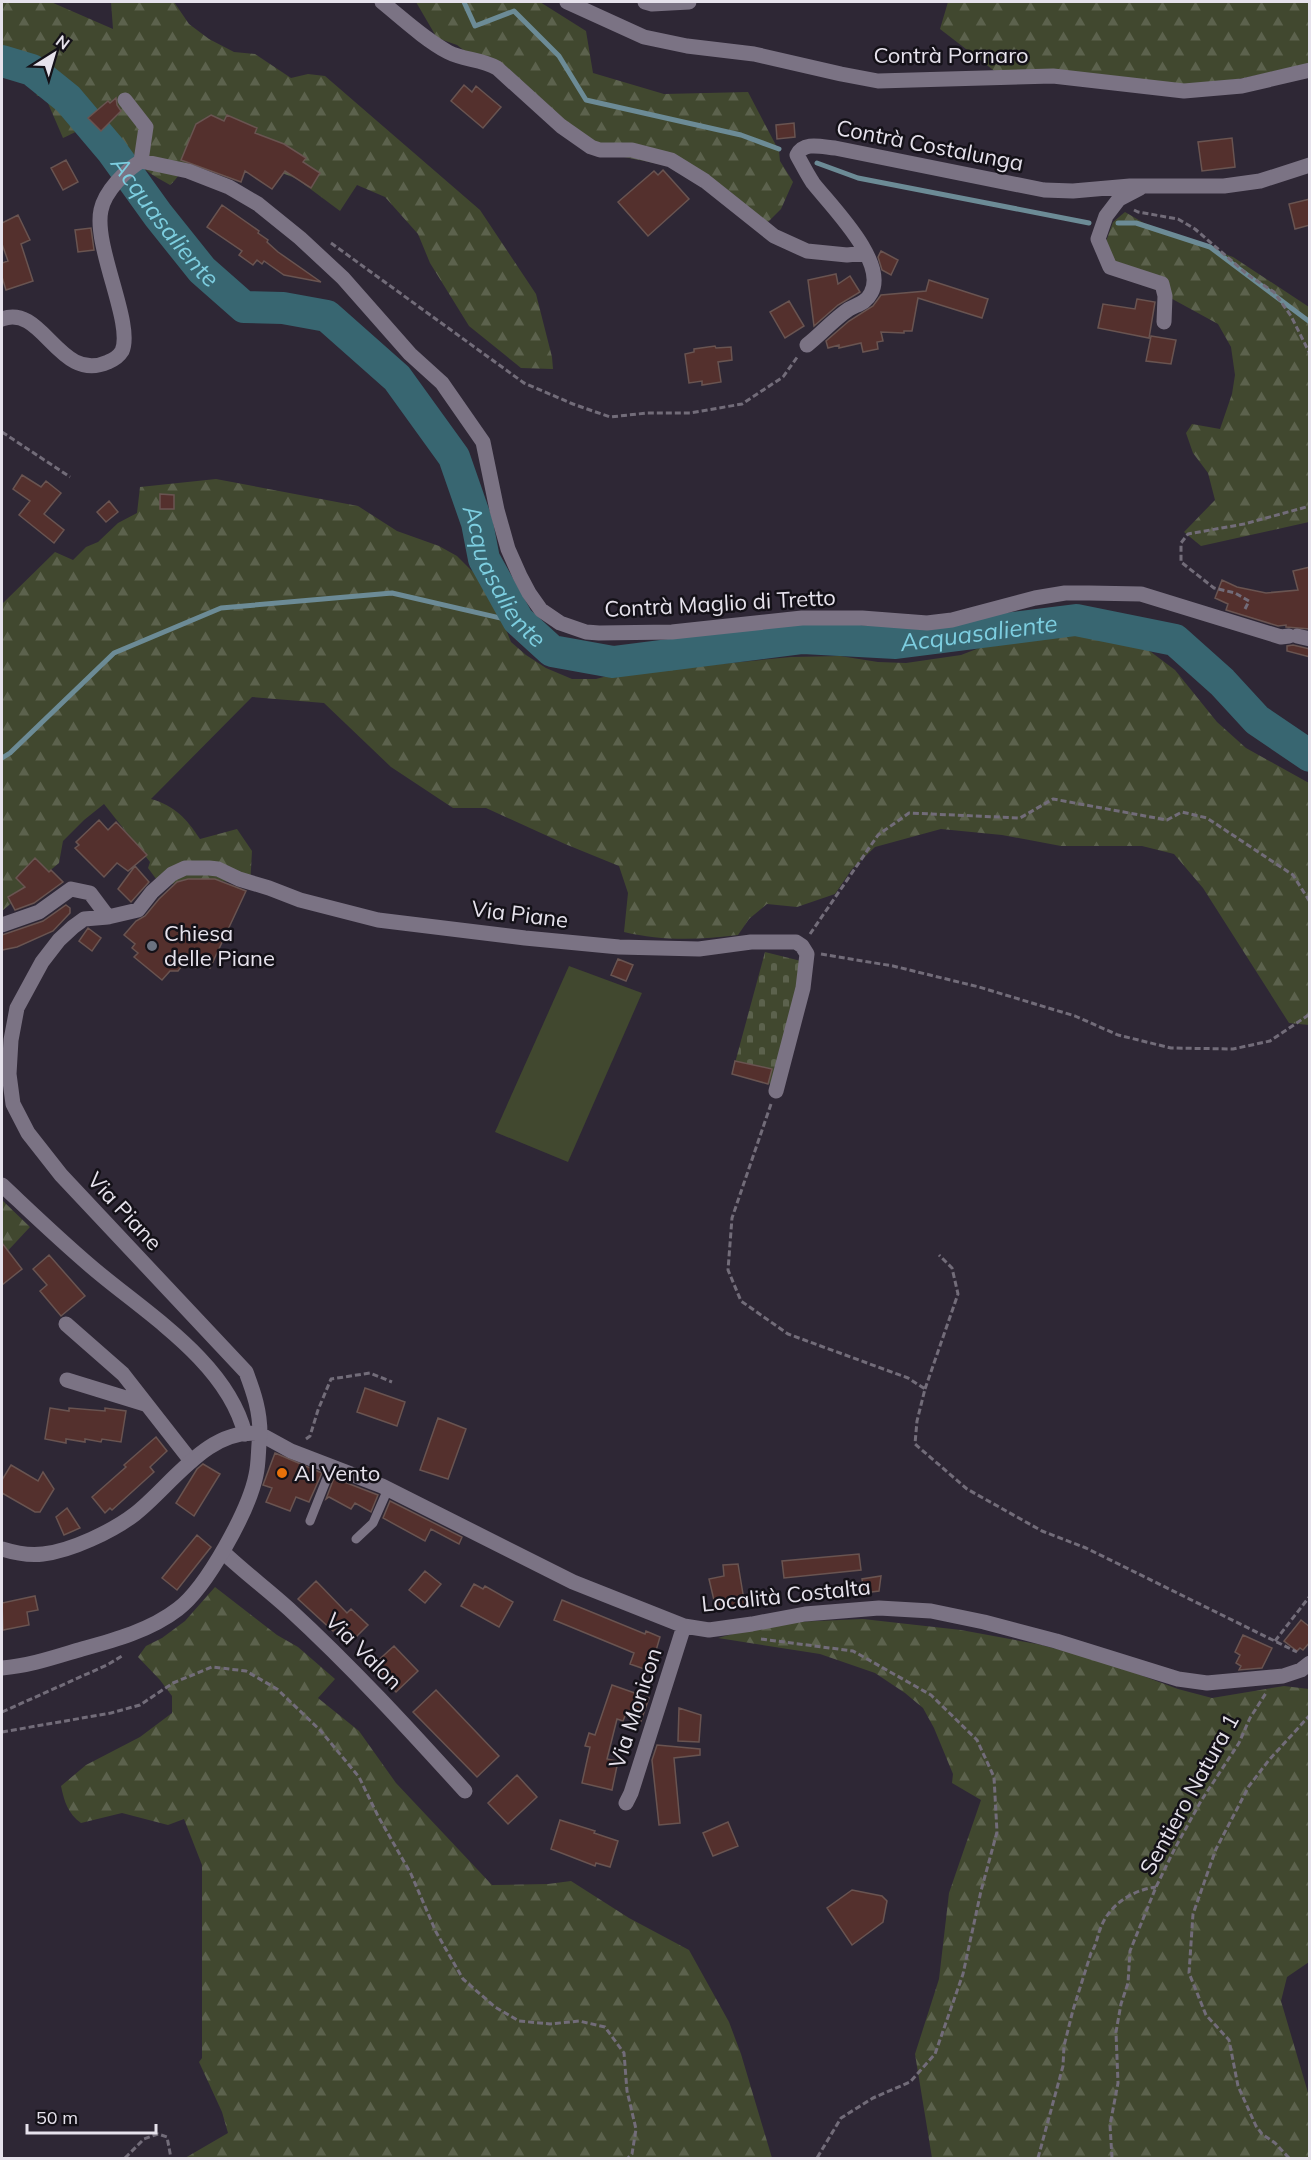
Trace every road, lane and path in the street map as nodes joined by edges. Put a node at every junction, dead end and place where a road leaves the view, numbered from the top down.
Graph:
1 (382, 2) edge
2 (567, 2) edge
3 (645, 2) edge
4 (689, 2) edge
5 (1310, 70) edge
6 (124, 100) dead end
7 (137, 164) junction
8 (1310, 165) edge
9 (1143, 186) junction
10 (1119, 199) junction
11 (323, 238) dead end
12 (866, 253) junction
13 (2, 319) edge
14 (1164, 322) dead end
15 (807, 345) joint
16 (1310, 354) edge
17 (2, 432) edge
18 (70, 477) dead end
19 (1310, 506) edge
20 (1239, 624) junction
21 (1299, 637) edge
22 (1310, 902) edge
23 (108, 917) junction
24 (2, 925) edge
25 (805, 950) junction
26 (1308, 1014) edge
27 (776, 1090) joint
28 (2, 1185) edge
29 (939, 1255) dead end
30 (66, 1324) dead end
31 (67, 1380) dead end
32 (392, 1382) dead end
33 (925, 1389) junction
34 (145, 1404) junction
35 (253, 1434) junction
36 (291, 1451) junction
37 (191, 1461) junction
38 (331, 1468) junction
39 (388, 1489) junction
40 (309, 1521) dead end
41 (356, 1539) dead end
42 (2, 1550) edge
43 (223, 1552) junction
44 (1310, 1596) edge
45 (684, 1626) junction
46 (752, 1638) dead end
47 (1275, 1641) junction
48 (126, 1653) dead end
49 (1306, 1657) edge
50 (2, 1668) edge
51 (1269, 1690) dead end
52 (2, 1712) edge
53 (1310, 1715) edge
54 (2, 1732) edge
55 (465, 1791) dead end
56 (626, 1803) dead end
57 (1156, 1887) junction
58 (125, 2158) edge
59 (171, 2158) edge
60 (628, 2158) edge
61 (817, 2158) edge
62 (1038, 2158) edge
63 (1112, 2158) edge
64 (1289, 2158) edge

1 - 12 street
2 - 5 street, Contrà Pornaro
3 - 4 street
6 - 7 street
7 - 13 street
7 - 20 street, Contrà Maglio di Tretto
8 - 9 street
9 - 10 street
9 - 12 street, Contrà Costalunga
10 - 14 street
10 - 16 path
11 - 15 path
12 - 15 street, Contrà Costalunga
17 - 18 path
19 - 20 path
20 - 21 street, Contrà Maglio di Tretto
22 - 25 path
23 - 24 street
23 - 25 street, Via Piane
23 - 35 street, Via Piane
25 - 26 path
25 - 27 street
27 - 33 path
28 - 35 street, Via Piane
29 - 33 path
30 - 34 street
31 - 34 street
32 - 36 path
33 - 47 path
34 - 37 street
35 - 36 street, Località Costalta
35 - 37 street
35 - 43 street, Via Piane
36 - 38 street, Località Costalta
37 - 42 street
38 - 39 street, Località Costalta
38 - 40 lane
39 - 41 lane
39 - 45 street, Località Costalta
43 - 50 street, Via Piane
43 - 55 street, Via Valon
44 - 47 path
45 - 49 street, Località Costalta
45 - 56 street, Via Monicon
46 - 61 path
47 - 49 path
48 - 52 path
51 - 57 path, Sentiero Natura 1
53 - 64 path
54 - 60 path
57 - 62 path
57 - 63 path, Sentiero Natura 1
58 - 59 path

